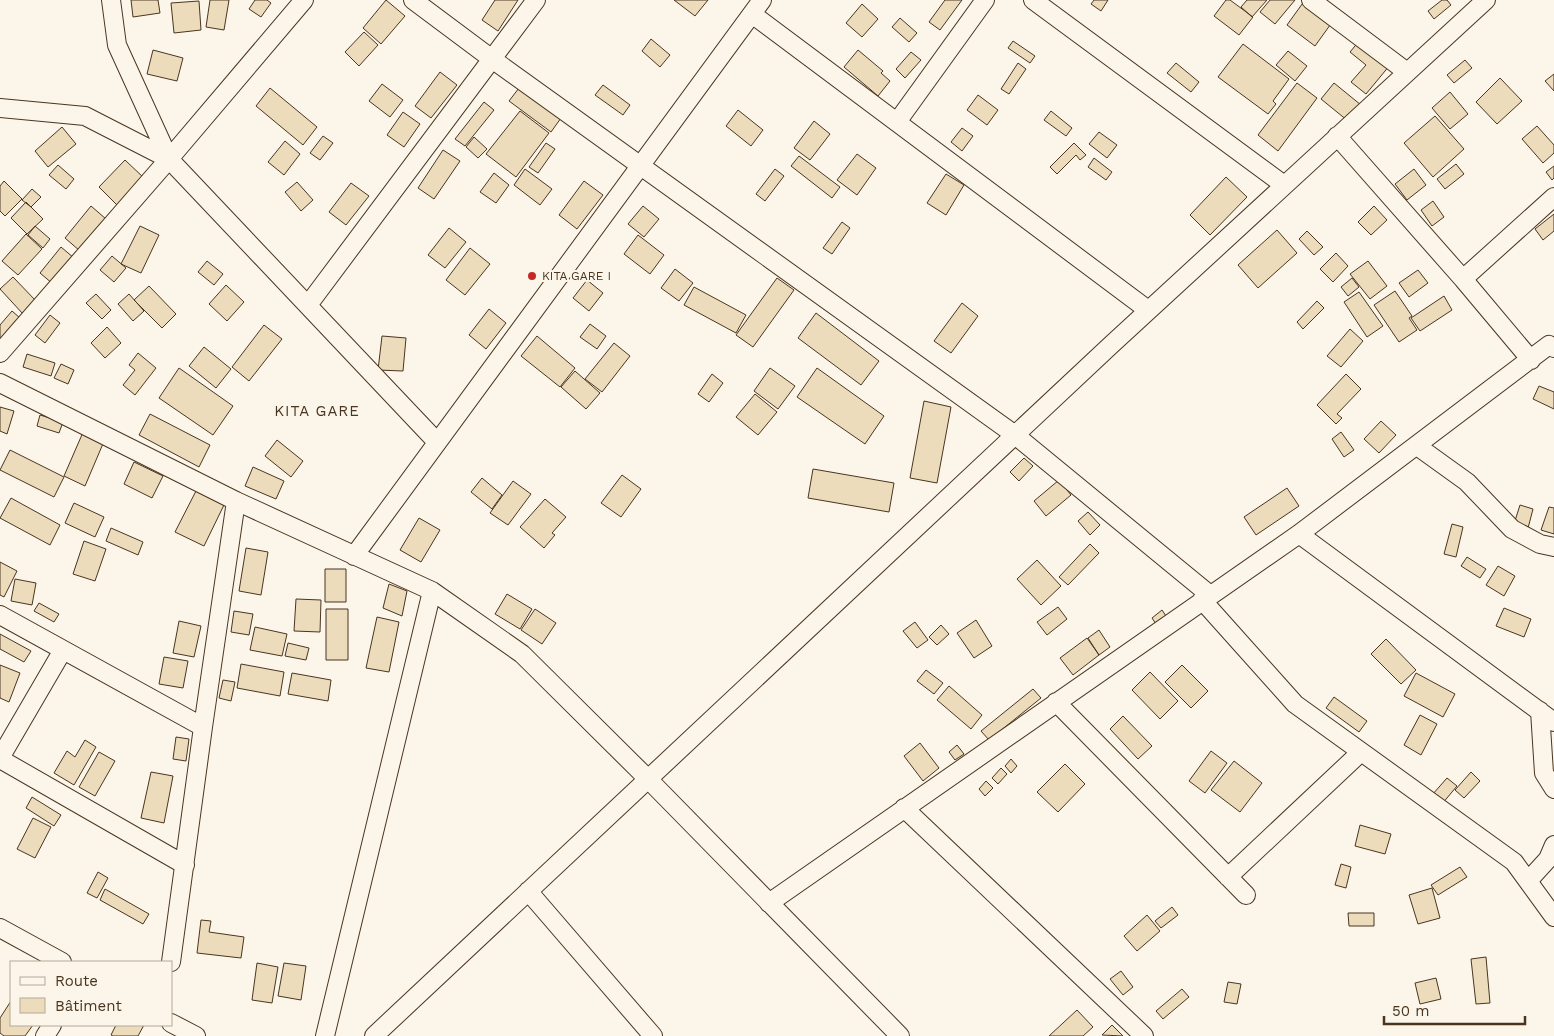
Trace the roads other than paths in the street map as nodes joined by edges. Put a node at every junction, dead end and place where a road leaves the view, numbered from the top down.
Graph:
1 (111, 0) edge
2 (304, 0) edge
3 (414, 0) edge
4 (536, 0) edge
5 (985, 0) edge
6 (1033, 0) edge
7 (1311, 0) edge
8 (1486, 0) edge
9 (757, 7) edge
10 (492, 59) junction
11 (1406, 72) junction
12 (0, 108) edge
13 (897, 122) junction
14 (1337, 136) junction
15 (169, 159) junction
16 (640, 166) junction
17 (1284, 184) junction
18 (1554, 197) edge
19 (1463, 279) junction
20 (308, 305) junction
21 (1148, 310) junction
22 (1552, 342) edge
23 (0, 353) edge
24 (1531, 360) junction
25 (0, 383) edge
26 (1015, 435) junction
27 (437, 442) junction
28 (1417, 446) junction
29 (236, 501) junction
30 (1299, 534) junction
31 (1554, 547) edge
32 (354, 556) junction
33 (432, 591) junction
34 (1206, 598) junction
35 (0, 615) edge
36 (63, 650) junction
37 (1056, 702) junction
38 (1540, 711) junction
39 (1554, 722) edge
40 (203, 728) junction
41 (1361, 752) junction
42 (0, 758) edge
43 (648, 779) junction
44 (1554, 789) edge
45 (904, 808) junction
46 (1554, 845) edge
47 (185, 864) junction
48 (1228, 877) junction
49 (1528, 881) junction
50 (528, 891) junction
51 (1246, 895) dead end
52 (769, 903) junction
53 (1554, 917) edge
54 (0, 928) edge
55 (60, 961) edge
56 (171, 961) edge
57 (172, 1024) edge
58 (644, 1033) edge
59 (196, 1036) edge
60 (325, 1036) edge
61 (374, 1036) edge
62 (900, 1036) edge
63 (1144, 1036) edge

1 - 15 street
2 - 15 street
3 - 10 street
4 - 10 street
5 - 13 street
6 - 17 street
7 - 11 street
8 - 11 street
9 - 13 street
9 - 16 street
10 - 16 street
10 - 20 street
11 - 14 street
12 - 15 street
13 - 21 street
14 - 17 street
14 - 19 street
15 - 20 street
15 - 23 street
16 - 26 street
16 - 27 street
17 - 21 street
18 - 19 street
19 - 24 street
20 - 27 street
21 - 26 street
22 - 24 street
24 - 28 street
25 - 29 street
26 - 34 street
26 - 43 street
27 - 32 street
28 - 30 street
28 - 31 street
29 - 32 street
29 - 40 street
30 - 34 street
30 - 38 street
32 - 33 street
33 - 43 street
33 - 60 street
34 - 37 street
34 - 41 street
35 - 36 street
36 - 40 street
36 - 42 street
37 - 45 street
37 - 48 street
38 - 39 street
38 - 44 street
40 - 47 street
41 - 48 street
41 - 49 street
42 - 47 street
43 - 50 street
43 - 52 street
45 - 52 street
45 - 63 street
46 - 49 street
47 - 56 street
48 - 51 street
49 - 53 street
50 - 58 street
50 - 61 street
52 - 62 street
54 - 55 street
57 - 59 street

